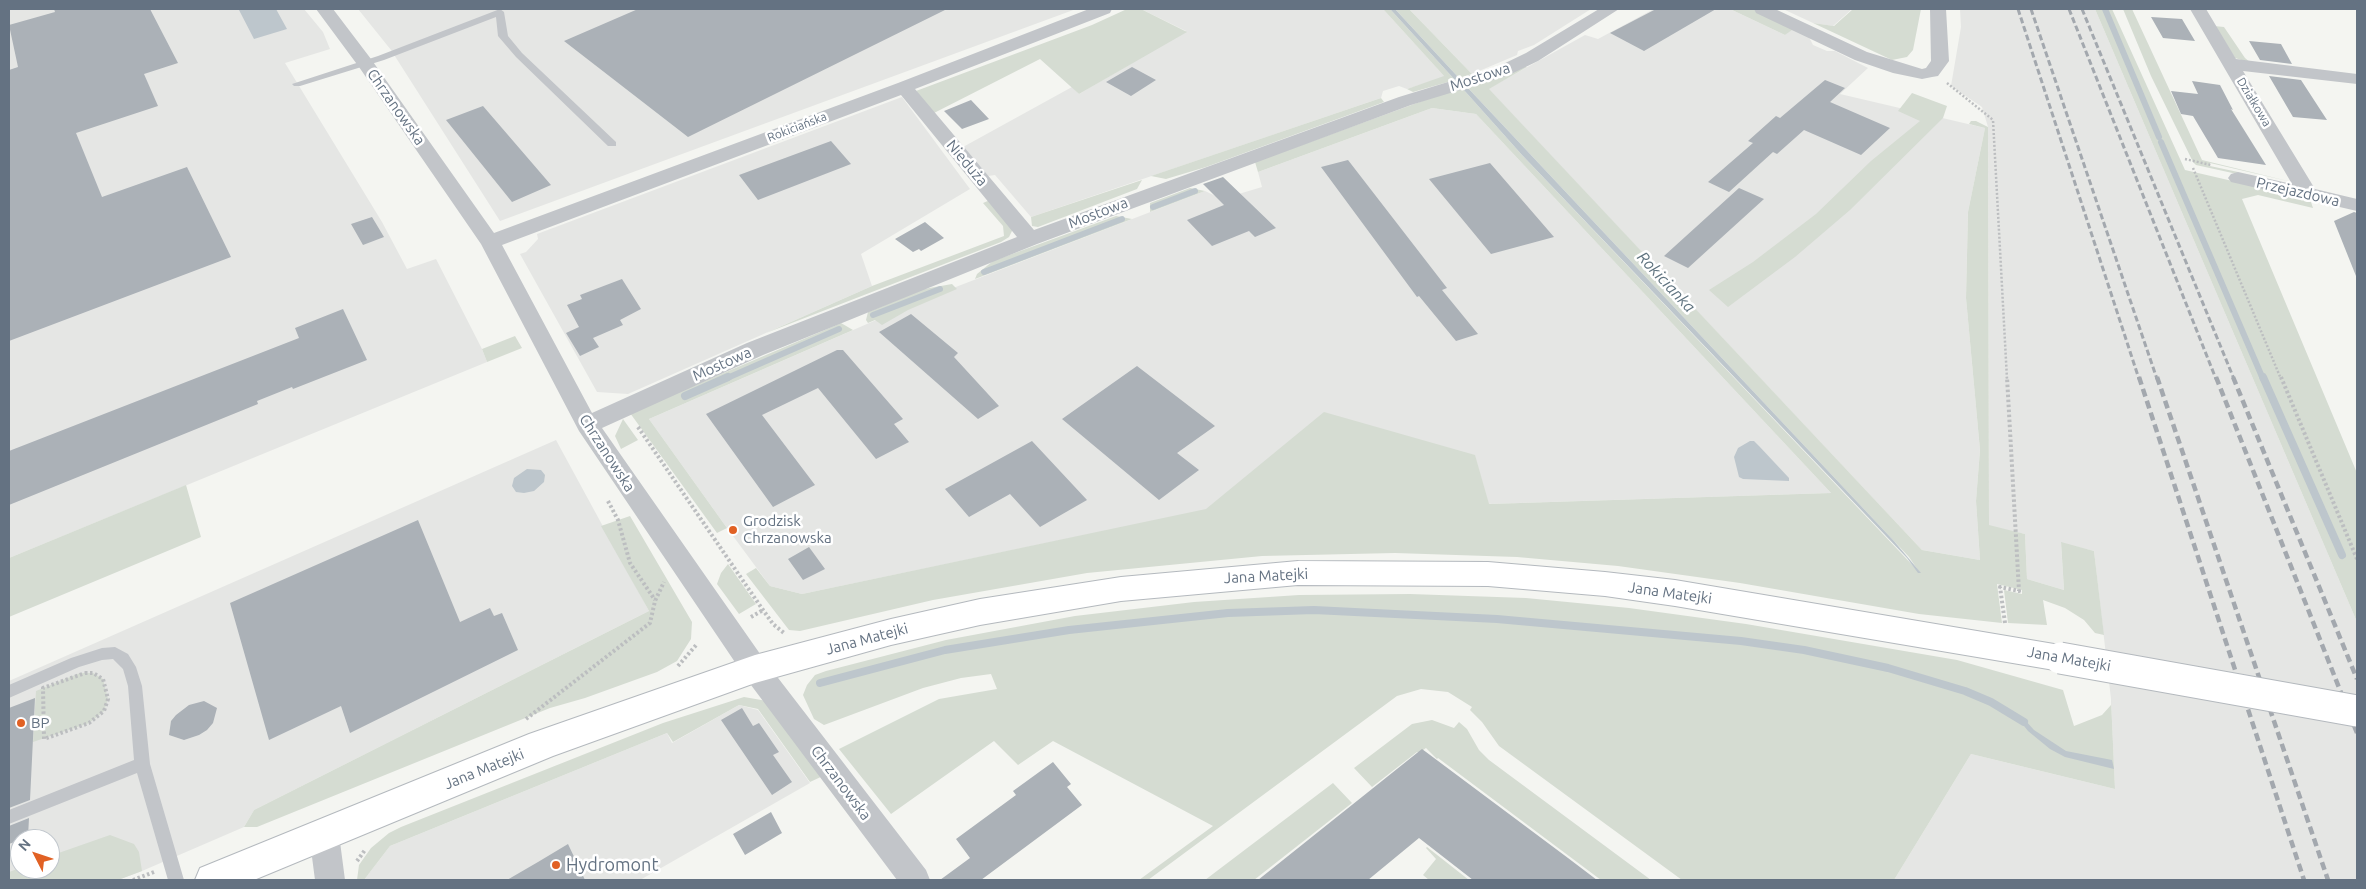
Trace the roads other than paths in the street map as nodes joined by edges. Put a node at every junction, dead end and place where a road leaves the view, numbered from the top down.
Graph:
1 (324, 9) edge
2 (1104, 9) edge
3 (1611, 9) edge
4 (1762, 9) edge
5 (1938, 9) edge
6 (502, 10) edge
7 (2198, 10) dead end
8 (365, 63) junction
9 (2231, 64) junction
10 (2357, 79) edge
11 (297, 84) dead end
12 (904, 87) junction
13 (612, 144) dead end
14 (2238, 178) dead end
15 (2308, 194) junction
16 (2357, 205) edge
17 (1030, 239) junction
18 (490, 242) junction
19 (587, 425) junction
20 (755, 669) junction
21 (9, 692) edge
22 (2357, 710) edge
23 (142, 764) junction
24 (9, 817) edge
25 (324, 834) junction
26 (176, 880) edge
27 (213, 880) edge
28 (330, 880) edge
29 (914, 880) edge

1 - 8 street, Chrzanowska
2 - 12 street, Rokiciańska
3 - 17 street, Mostowa
4 - 5 street
6 - 8 lane
6 - 13 lane
7 - 9 street, Działkowa
8 - 11 lane
8 - 18 street, Chrzanowska
9 - 10 street
9 - 15 street, Działkowa
12 - 17 street, Nieduża
12 - 18 street, Rokiciańska
14 - 15 street, Przejazdowa
15 - 16 street, Przejazdowa
17 - 19 street, Mostowa
18 - 19 street, Chrzanowska
19 - 20 street, Chrzanowska
20 - 22 street, Jana Matejki, bridge
20 - 25 street, Jana Matejki
20 - 29 street, Chrzanowska
21 - 23 lane
23 - 24 lane
23 - 26 lane
25 - 27 street, Jana Matejki
25 - 28 street

